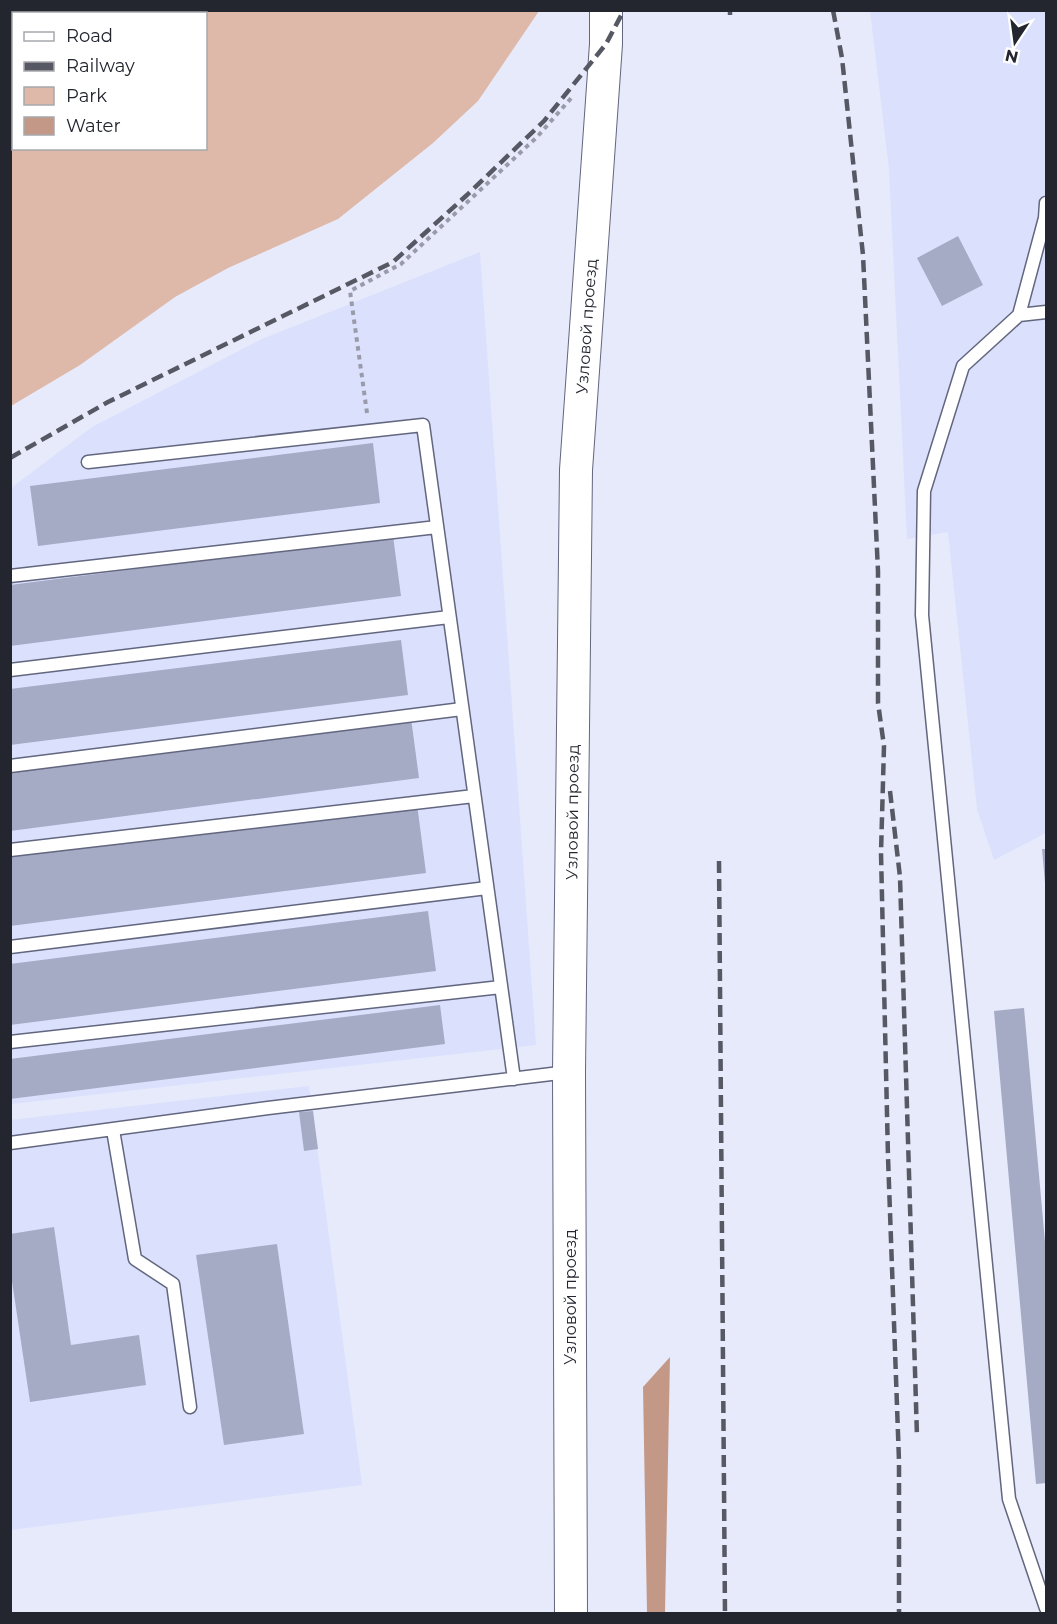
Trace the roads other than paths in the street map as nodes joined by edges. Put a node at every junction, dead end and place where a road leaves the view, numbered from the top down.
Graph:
1 (606, 10) edge
2 (1047, 203) edge
3 (1047, 312) edge
4 (1019, 315) junction
5 (88, 462) dead end
6 (437, 527) junction
7 (10, 576) edge
8 (449, 616) junction
9 (10, 670) edge
10 (462, 709) junction
11 (10, 766) edge
12 (474, 796) junction
13 (10, 850) edge
14 (487, 888) junction
15 (10, 947) edge
16 (501, 987) junction
17 (10, 1042) edge
18 (569, 1072) junction
19 (514, 1079) junction
20 (113, 1130) junction
21 (10, 1143) edge
22 (190, 1407) dead end
23 (1047, 1608) edge
24 (572, 1614) edge

1 - 18 street, Узловой проезд
2 - 4 lane
3 - 4 lane
4 - 23 lane
5 - 6 lane
6 - 7 lane
6 - 8 lane
8 - 9 lane
8 - 10 lane
10 - 11 lane
10 - 12 lane
12 - 13 lane
12 - 14 lane
14 - 15 lane
14 - 16 lane
16 - 17 lane
16 - 19 lane
18 - 19 lane
18 - 24 street, Узловой проезд
19 - 20 lane
20 - 21 lane
20 - 22 lane

